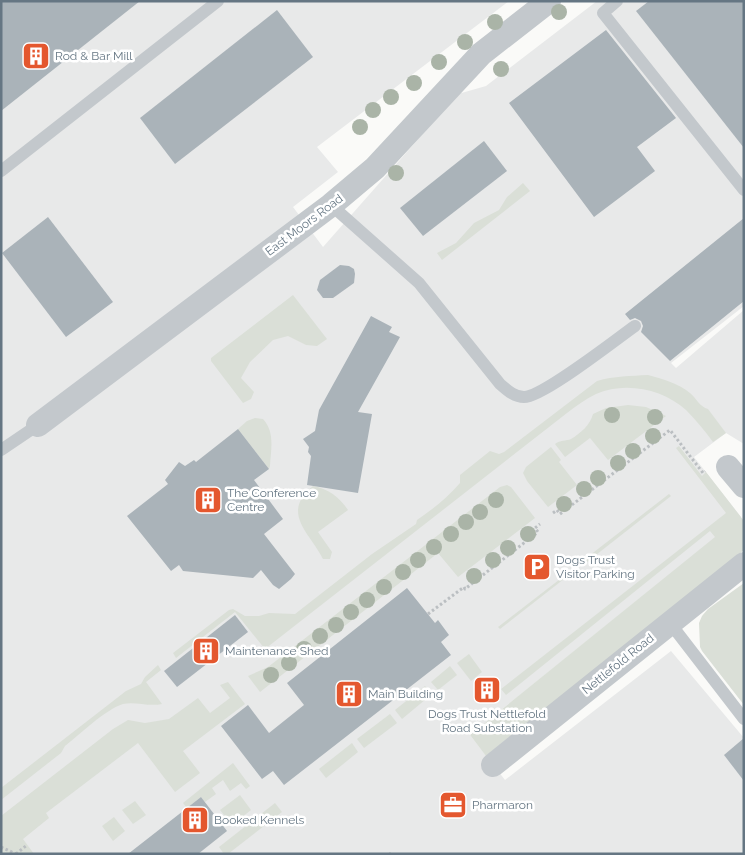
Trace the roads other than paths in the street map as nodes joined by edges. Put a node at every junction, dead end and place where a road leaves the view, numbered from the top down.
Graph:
1 (218, 1) edge
2 (549, 1) edge
3 (617, 1) edge
4 (1, 171) edge
5 (744, 190) edge
6 (331, 205) junction
7 (635, 326) dead end
8 (38, 425) joint
9 (1, 450) edge
10 (728, 467) dead end
11 (744, 486) edge
12 (744, 564) edge
13 (670, 623) junction
14 (744, 719) edge
15 (493, 765) dead end

1 - 4 lane
2 - 6 street, East Moors Road
3 - 5 lane
6 - 7 lane
6 - 8 street, East Moors Road
8 - 9 lane
10 - 11 street
12 - 13 street, Nettlefold Road
13 - 14 lane
13 - 15 street, Nettlefold Road

